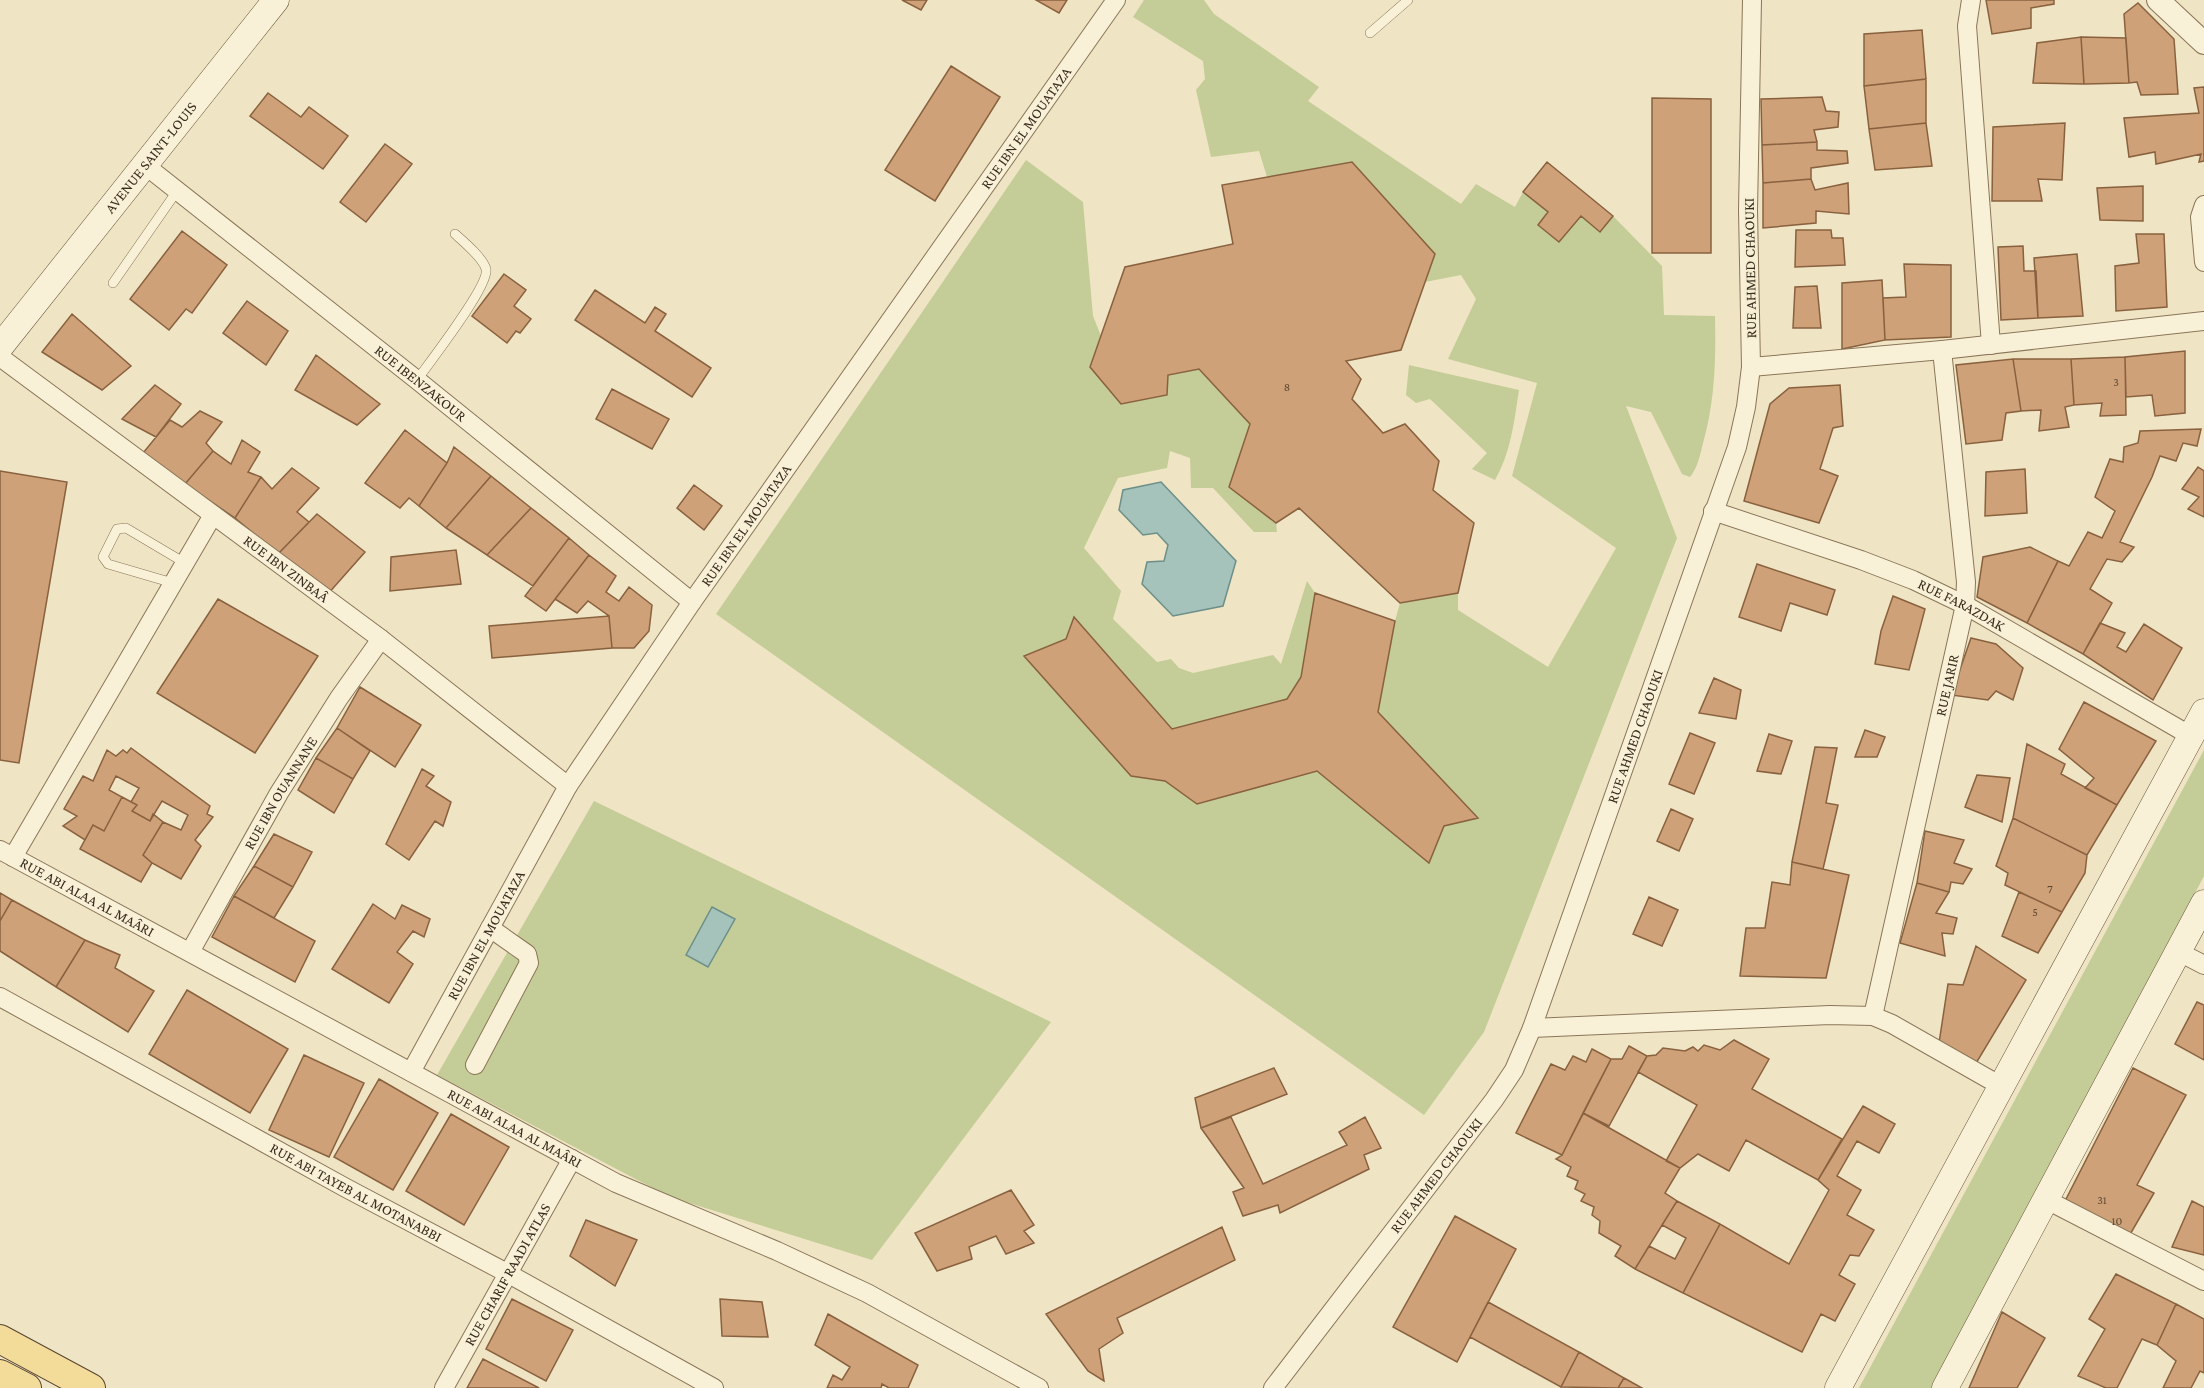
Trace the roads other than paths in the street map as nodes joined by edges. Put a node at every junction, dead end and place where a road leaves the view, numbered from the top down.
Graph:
1 (276, 0) edge
2 (1116, 0) edge
3 (1408, 0) edge
4 (1752, 0) edge
5 (1971, 0) edge
6 (2158, 0) edge
7 (1370, 33) dead end
8 (2204, 44) edge
9 (146, 166) junction
10 (177, 191) junction
11 (2204, 205) edge
12 (455, 234) dead end
13 (2204, 262) edge
14 (113, 284) dead end
15 (24, 315) junction
16 (2204, 321) edge
17 (0, 332) edge
18 (1991, 345) junction
19 (0, 347) edge
20 (1942, 350) junction
21 (0, 357) edge
22 (1751, 367) junction
23 (417, 380) junction
24 (1713, 512) junction
25 (213, 515) junction
26 (185, 564) junction
27 (173, 583) junction
28 (693, 602) junction
29 (1965, 605) junction
30 (381, 639) junction
31 (2204, 712) edge
32 (2191, 736) junction
33 (568, 786) junction
34 (7, 853) edge
35 (2204, 903) edge
36 (490, 928) junction
37 (190, 952) junction
38 (2179, 952) junction
39 (2204, 965) edge
40 (0, 997) edge
41 (1873, 1016) junction
42 (1532, 1028) junction
43 (475, 1065) dead end
44 (411, 1072) junction
45 (2001, 1086) junction
46 (572, 1160) junction
47 (2045, 1199) junction
48 (507, 1273) junction
49 (2204, 1281) edge
50 (0, 1338) edge
51 (0, 1374) edge
52 (27, 1388) edge
53 (91, 1388) edge
54 (444, 1388) edge
55 (714, 1388) edge
56 (1039, 1388) edge
57 (1273, 1388) edge
58 (1838, 1388) edge
59 (1945, 1388) edge

1 - 9 main road, AVENUE SAINT-LOUIS
2 - 28 street, RUE IBN EL MOUATAZA
3 - 7 lane
4 - 22 street, RUE AHMED CHAOUKI
5 - 18 street
6 - 8 street
9 - 10 street, RUE IBENZAKOUR
9 - 15 main road, AVENUE SAINT-LOUIS
10 - 14 lane
10 - 23 street, RUE IBENZAKOUR
11 - 13 street
12 - 23 lane
15 - 17 main road, AVENUE SAINT-LOUIS
15 - 19 main road, AVENUE SAINT-LOUIS
16 - 18 street
18 - 20 street
20 - 22 street
20 - 29 street, RUE JARIR
21 - 25 street, RUE IBN ZINBAÂ
22 - 24 street, RUE AHMED CHAOUKI
23 - 28 street, RUE IBENZAKOUR
24 - 29 street, RUE FARAZDAK
24 - 42 street, RUE AHMED CHAOUKI
25 - 26 street
25 - 30 street, RUE IBN ZINBAÂ
26 - 27 street
26 - 27 lane
27 - 34 street
28 - 33 street, RUE IBN EL MOUATAZA
29 - 32 street, RUE FARAZDAK
29 - 41 street, RUE JARIR
30 - 33 street, RUE IBN ZINBAÂ
30 - 37 street, RUE IBN OUANNANE
31 - 32 main road
32 - 45 main road
33 - 36 street, RUE IBN EL MOUATAZA
34 - 37 street, RUE ABI ALAA AL MAÂRI
35 - 38 main road
36 - 43 street
36 - 44 street, RUE IBN EL MOUATAZA
37 - 44 street, RUE ABI ALAA AL MAÂRI
38 - 39 street
38 - 47 main road
40 - 48 street, RUE ABI TAYEB AL MOTANABBI
41 - 42 street
41 - 45 street
42 - 57 street, RUE AHMED CHAOUKI
44 - 46 street, RUE ABI ALAA AL MAÂRI
45 - 58 main road
46 - 48 street, RUE CHARIF RAADI ATLAS
46 - 56 street, RUE ABI ALAA AL MAÂRI
47 - 49 street
47 - 59 main road
48 - 54 street, RUE CHARIF RAADI ATLAS
48 - 55 street, RUE ABI TAYEB AL MOTANABBI
50 - 53 main road
51 - 52 main road

